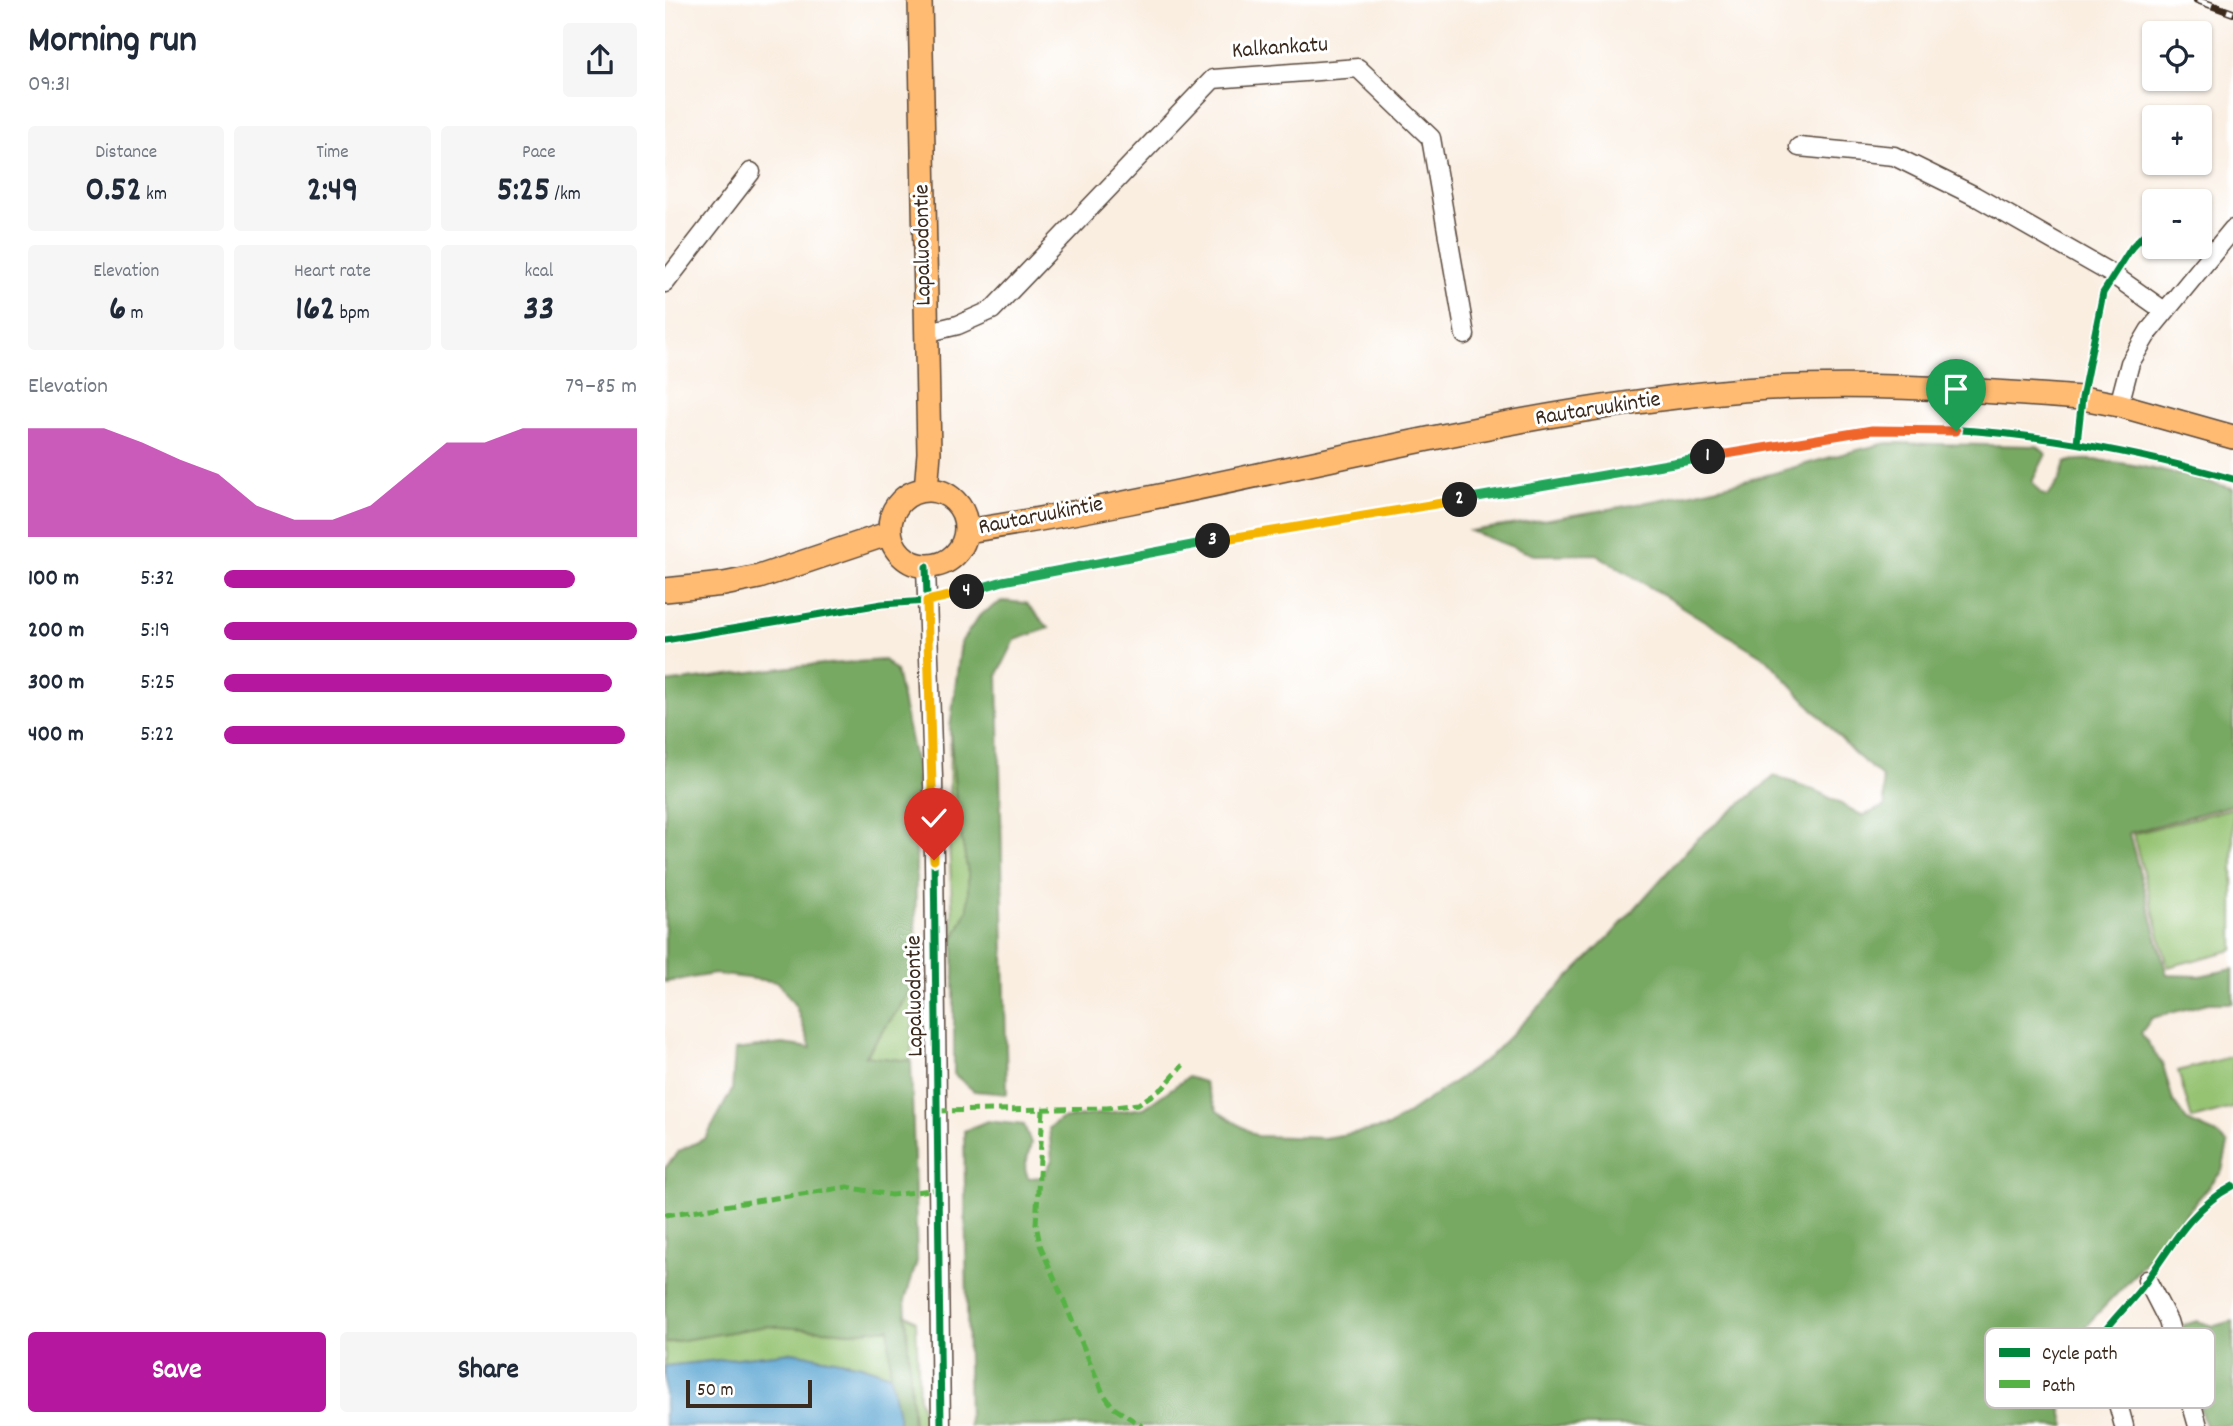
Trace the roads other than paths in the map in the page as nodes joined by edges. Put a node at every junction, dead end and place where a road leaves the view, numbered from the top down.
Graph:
1 (920, 0) edge
2 (1799, 147) dead end
3 (751, 172) dead end
4 (2233, 229) edge
5 (665, 283) edge
6 (2163, 310) junction
7 (925, 333) junction
8 (1465, 335) dead end
9 (2119, 405) junction
10 (2233, 437) edge
11 (926, 490) junction
12 (967, 531) junction
13 (890, 533) junction
14 (926, 566) junction
15 (665, 590) edge
16 (2147, 1280) dead end
17 (2170, 1328) edge
18 (2119, 1408) edge
19 (2193, 1408) edge
20 (941, 1426) edge
21 (2124, 1426) edge
22 (2198, 1426) edge

1 - 7 main road, Lapaluodontie
2 - 6 street
3 - 5 street
4 - 6 street
6 - 9 street
7 - 8 street, Kalkankatu
7 - 11 main road, Lapaluodontie
9 - 10 main road, Rautaruukintie
9 - 12 main road, Rautaruukintie
11 - 12 main road
11 - 13 main road
12 - 14 main road
13 - 14 main road
13 - 15 main road
14 - 20 street, Lapaluodontie
16 - 17 street
18 - 21 street
19 - 22 street

